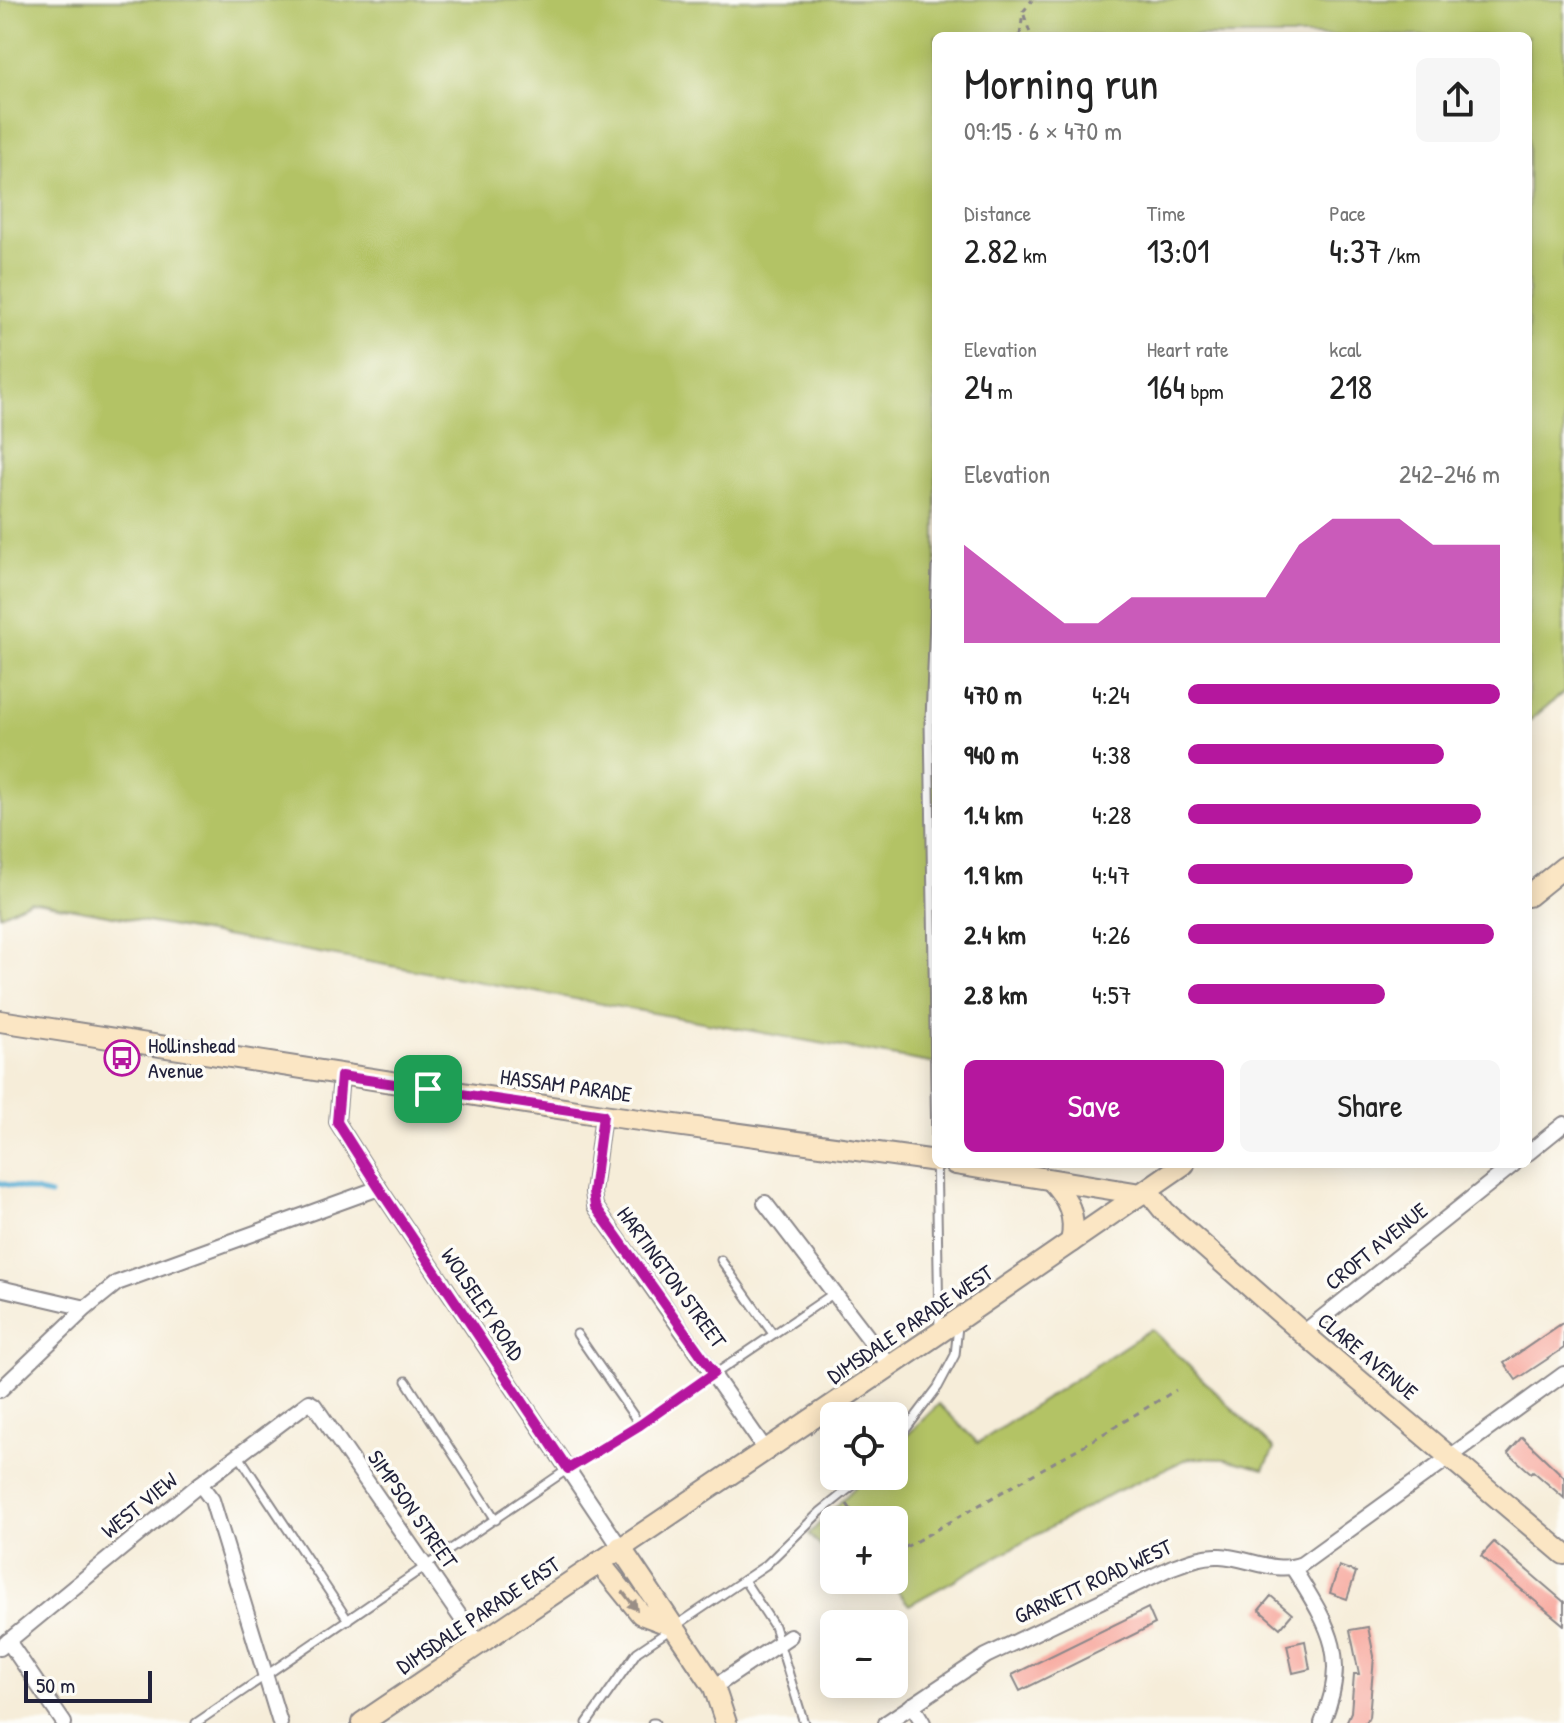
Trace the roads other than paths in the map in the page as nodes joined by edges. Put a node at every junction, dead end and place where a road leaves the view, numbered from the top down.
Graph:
1 (932, 656) edge
2 (932, 716) edge
3 (929, 722) junction
4 (1564, 867) edge
5 (1532, 893) edge
6 (932, 910) edge
7 (0, 1021) edge
8 (341, 1076) junction
9 (603, 1115) junction
10 (1564, 1124) edge
11 (1532, 1150) edge
12 (932, 1160) edge
13 (936, 1168) edge
14 (979, 1168) edge
15 (1178, 1168) edge
16 (1509, 1168) edge
17 (1051, 1180) junction
18 (379, 1188) junction
19 (1144, 1192) junction
20 (765, 1203) dead end
21 (1071, 1242) junction
22 (721, 1260) dead end
23 (0, 1288) edge
24 (834, 1293) junction
25 (86, 1308) junction
26 (959, 1320) junction
27 (939, 1333) junction
28 (1303, 1333) junction
29 (577, 1334) dead end
30 (773, 1334) junction
31 (890, 1366) junction
32 (714, 1373) junction
33 (1564, 1374) edge
34 (406, 1381) dead end
35 (0, 1390) edge
36 (309, 1402) joint
37 (640, 1425) junction
38 (908, 1426) edge
39 (765, 1449) junction
40 (238, 1454) junction
41 (1449, 1456) junction
42 (568, 1469) junction
43 (200, 1484) junction
44 (846, 1490) edge
45 (496, 1520) junction
46 (620, 1547) junction
47 (1564, 1554) edge
48 (599, 1562) junction
49 (426, 1566) junction
50 (1293, 1568) junction
51 (744, 1580) junction
52 (348, 1620) junction
53 (673, 1626) junction
54 (785, 1639) junction
55 (479, 1644) junction
56 (4, 1645) edge
57 (267, 1675) junction
58 (714, 1687) junction
59 (912, 1705) junction
60 (64, 1723) edge
61 (196, 1723) edge
62 (280, 1723) edge
63 (362, 1723) edge
64 (587, 1723) edge
65 (726, 1723) edge
66 (804, 1723) edge
67 (886, 1723) edge
68 (923, 1723) edge
69 (1322, 1723) edge

1 - 3 lane
2 - 3 lane
3 - 6 lane
4 - 5 street
7 - 8 street, HASSAM PARADE
8 - 9 street, HASSAM PARADE
8 - 18 street, WOLSELEY ROAD
9 - 12 street, HASSAM PARADE
9 - 32 street, HARTINGTON STREET
10 - 11 street
13 - 27 lane
14 - 17 street
15 - 19 street, DIMSDALE PARADE WEST
16 - 28 street, CROFT AVENUE
17 - 19 street
17 - 21 street
18 - 25 street
18 - 42 street, WOLSELEY ROAD
19 - 21 street, DIMSDALE PARADE WEST
19 - 28 street, CLARE AVENUE
20 - 24 street
21 - 26 street, DIMSDALE PARADE WEST
22 - 30 lane
23 - 25 street
24 - 30 lane
24 - 31 street
25 - 35 street
26 - 27 street, DIMSDALE PARADE WEST
26 - 38 lane
27 - 31 street, DIMSDALE PARADE WEST
28 - 41 street, CLARE AVENUE
29 - 37 lane
30 - 32 lane
31 - 39 street, DIMSDALE PARADE WEST
32 - 37 lane
32 - 39 street, HARTINGTON STREET
33 - 41 street
34 - 45 lane
36 - 40 street, WEST VIEW
36 - 49 street, SIMPSON STREET
37 - 42 lane
39 - 46 street, DIMSDALE PARADE WEST
40 - 43 street, WEST VIEW
40 - 52 lane
41 - 47 street, CLARE AVENUE
41 - 50 street
42 - 45 lane
42 - 46 street, WOLSELEY ROAD
43 - 56 street, WEST VIEW
43 - 57 street
44 - 51 lane
45 - 49 lane
46 - 48 street, DIMSDALE PARADE EAST
46 - 53 street
48 -> 53 street
48 - 55 street, DIMSDALE PARADE EAST
49 - 52 lane
49 - 55 street, SIMPSON STREET
50 - 59 street, GARNETT ROAD WEST
50 - 69 street
51 - 53 lane
51 - 54 lane
52 - 57 lane
53 - 58 street
53 - 64 lane
54 - 58 street
54 - 66 lane
55 - 63 street, DIMSDALE PARADE EAST
56 - 60 street
57 - 61 lane
57 - 62 street
58 - 65 street
59 - 67 street, GARNETT ROAD WEST
59 - 68 street

